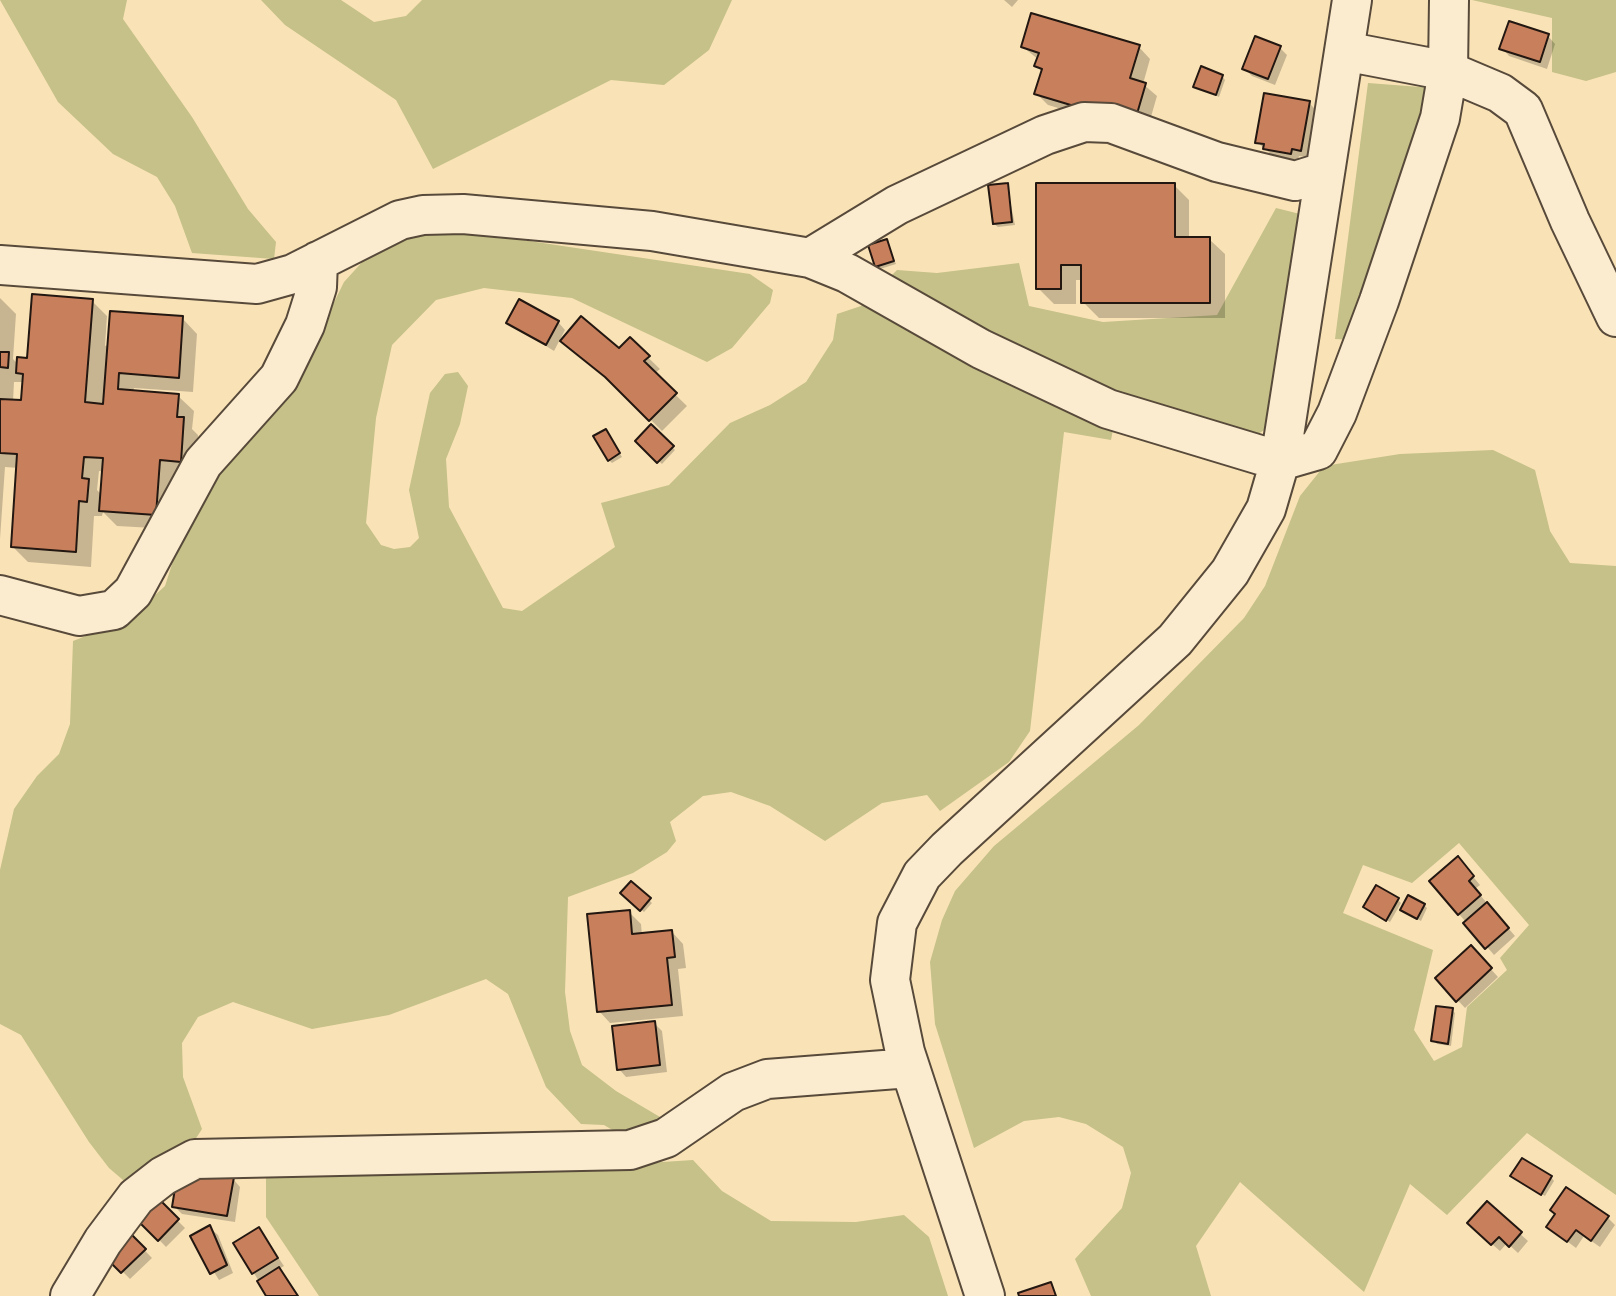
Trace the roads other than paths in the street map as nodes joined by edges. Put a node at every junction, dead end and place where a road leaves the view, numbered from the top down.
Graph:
1 (1352, 0) edge
2 (1449, 0) edge
3 (1344, 51) junction
4 (1448, 71) junction
5 (1324, 172) junction
6 (810, 258) junction
7 (318, 261) junction
8 (0, 265) edge
9 (1616, 317) edge
10 (1280, 461) junction
11 (0, 595) edge
12 (910, 1068) junction
13 (70, 1296) edge
14 (985, 1296) edge

1 - 3 street
2 - 4 street
3 - 4 street
3 - 5 street
4 - 9 street
4 - 10 street
5 - 6 street
5 - 10 street
6 - 7 street
6 - 10 street
7 - 8 street
7 - 11 street
10 - 12 street
12 - 13 street
12 - 14 street

